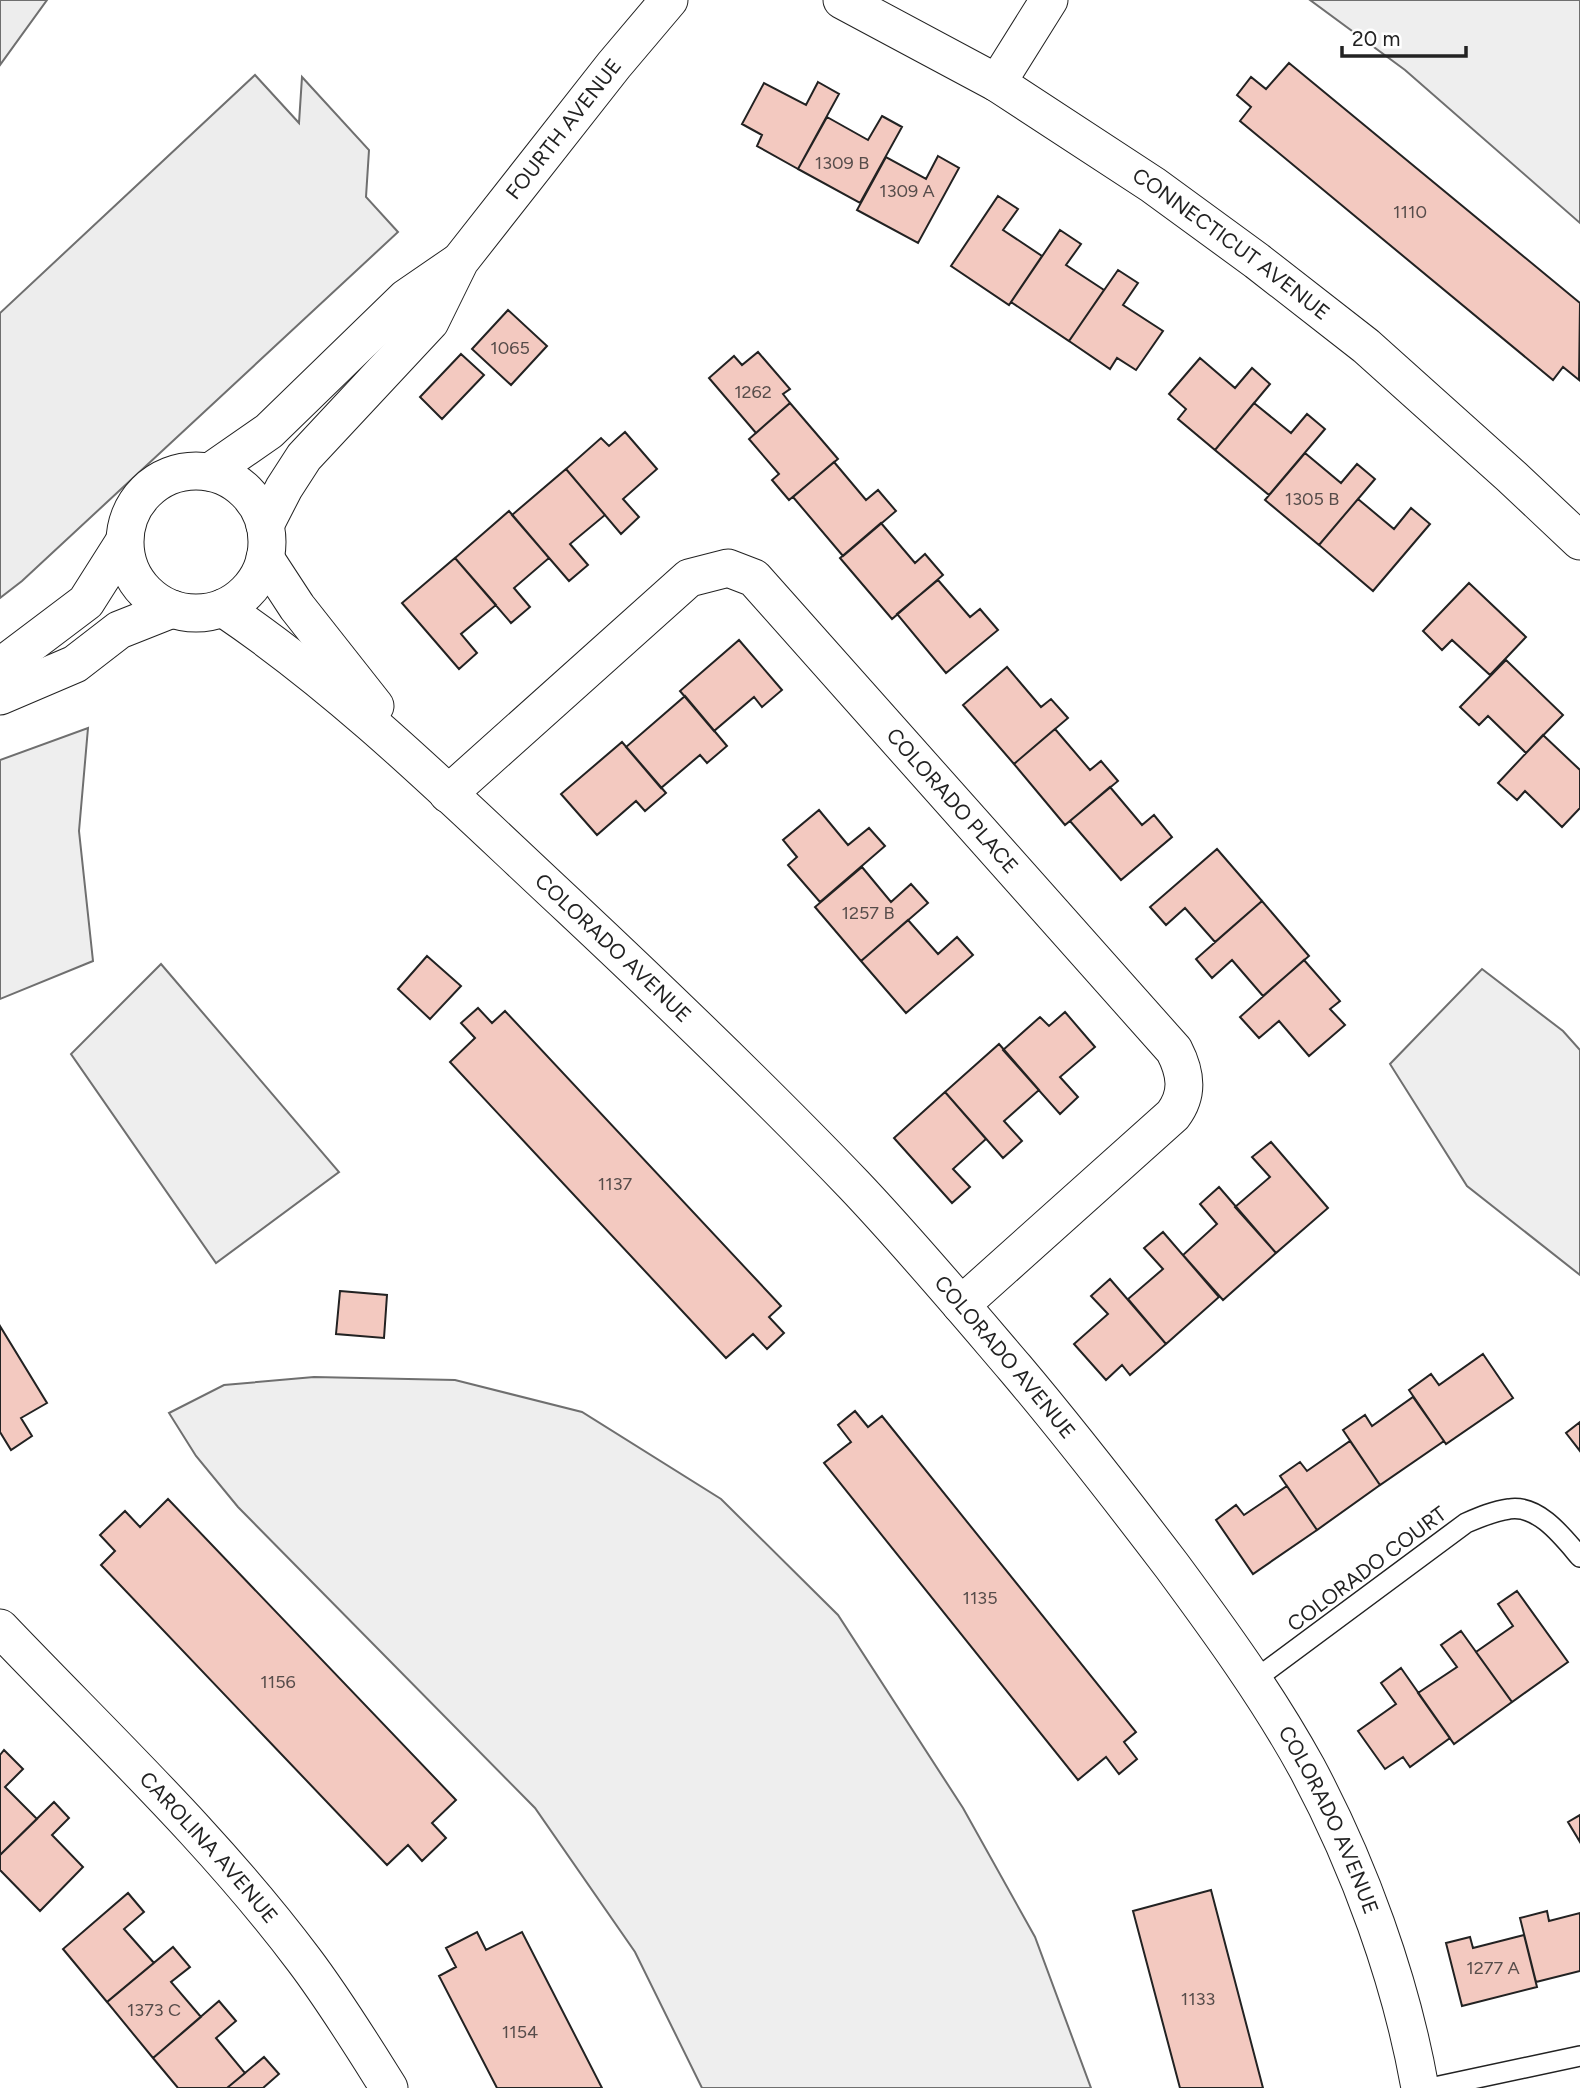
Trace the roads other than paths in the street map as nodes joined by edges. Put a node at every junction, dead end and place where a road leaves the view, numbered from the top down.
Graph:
1 (669, 0) edge
2 (842, 0) edge
3 (1049, 0) edge
4 (997, 82) junction
5 (460, 261) junction
6 (210, 472) junction
7 (265, 541) junction
8 (1580, 541) edge
9 (124, 542) junction
10 (223, 608) junction
11 (173, 610) junction
12 (0, 667) edge
13 (0, 696) edge
14 (407, 753) junction
15 (448, 794) junction
16 (961, 1305) junction
17 (1580, 1557) edge
18 (0, 1628) edge
19 (1253, 1681) junction
20 (1580, 2056) edge
21 (389, 2088) edge
22 (1420, 2088) edge
23 (1430, 2088) edge

1 - 5 street, FOURTH AVENUE
2 - 4 street, CONNECTICUT AVENUE
3 - 4 street
4 - 8 street, CONNECTICUT AVENUE
5 - 6 street, FOURTH AVENUE
5 - 7 street, FOURTH AVENUE
6 - 7 street
6 - 9 street
7 - 10 street
7 - 14 street, COLORADO AVENUE
9 - 11 street
9 - 12 street
10 - 11 street
10 - 14 street, COLORADO AVENUE
11 - 13 street
14 - 15 street, COLORADO AVENUE
15 - 16 street, COLORADO AVENUE
15 - 16 street, COLORADO PLACE
16 - 19 street, COLORADO AVENUE
17 - 19 lane, COLORADO COURT
18 - 21 street, CAROLINA AVENUE
19 - 22 street, COLORADO AVENUE
20 - 23 lane

